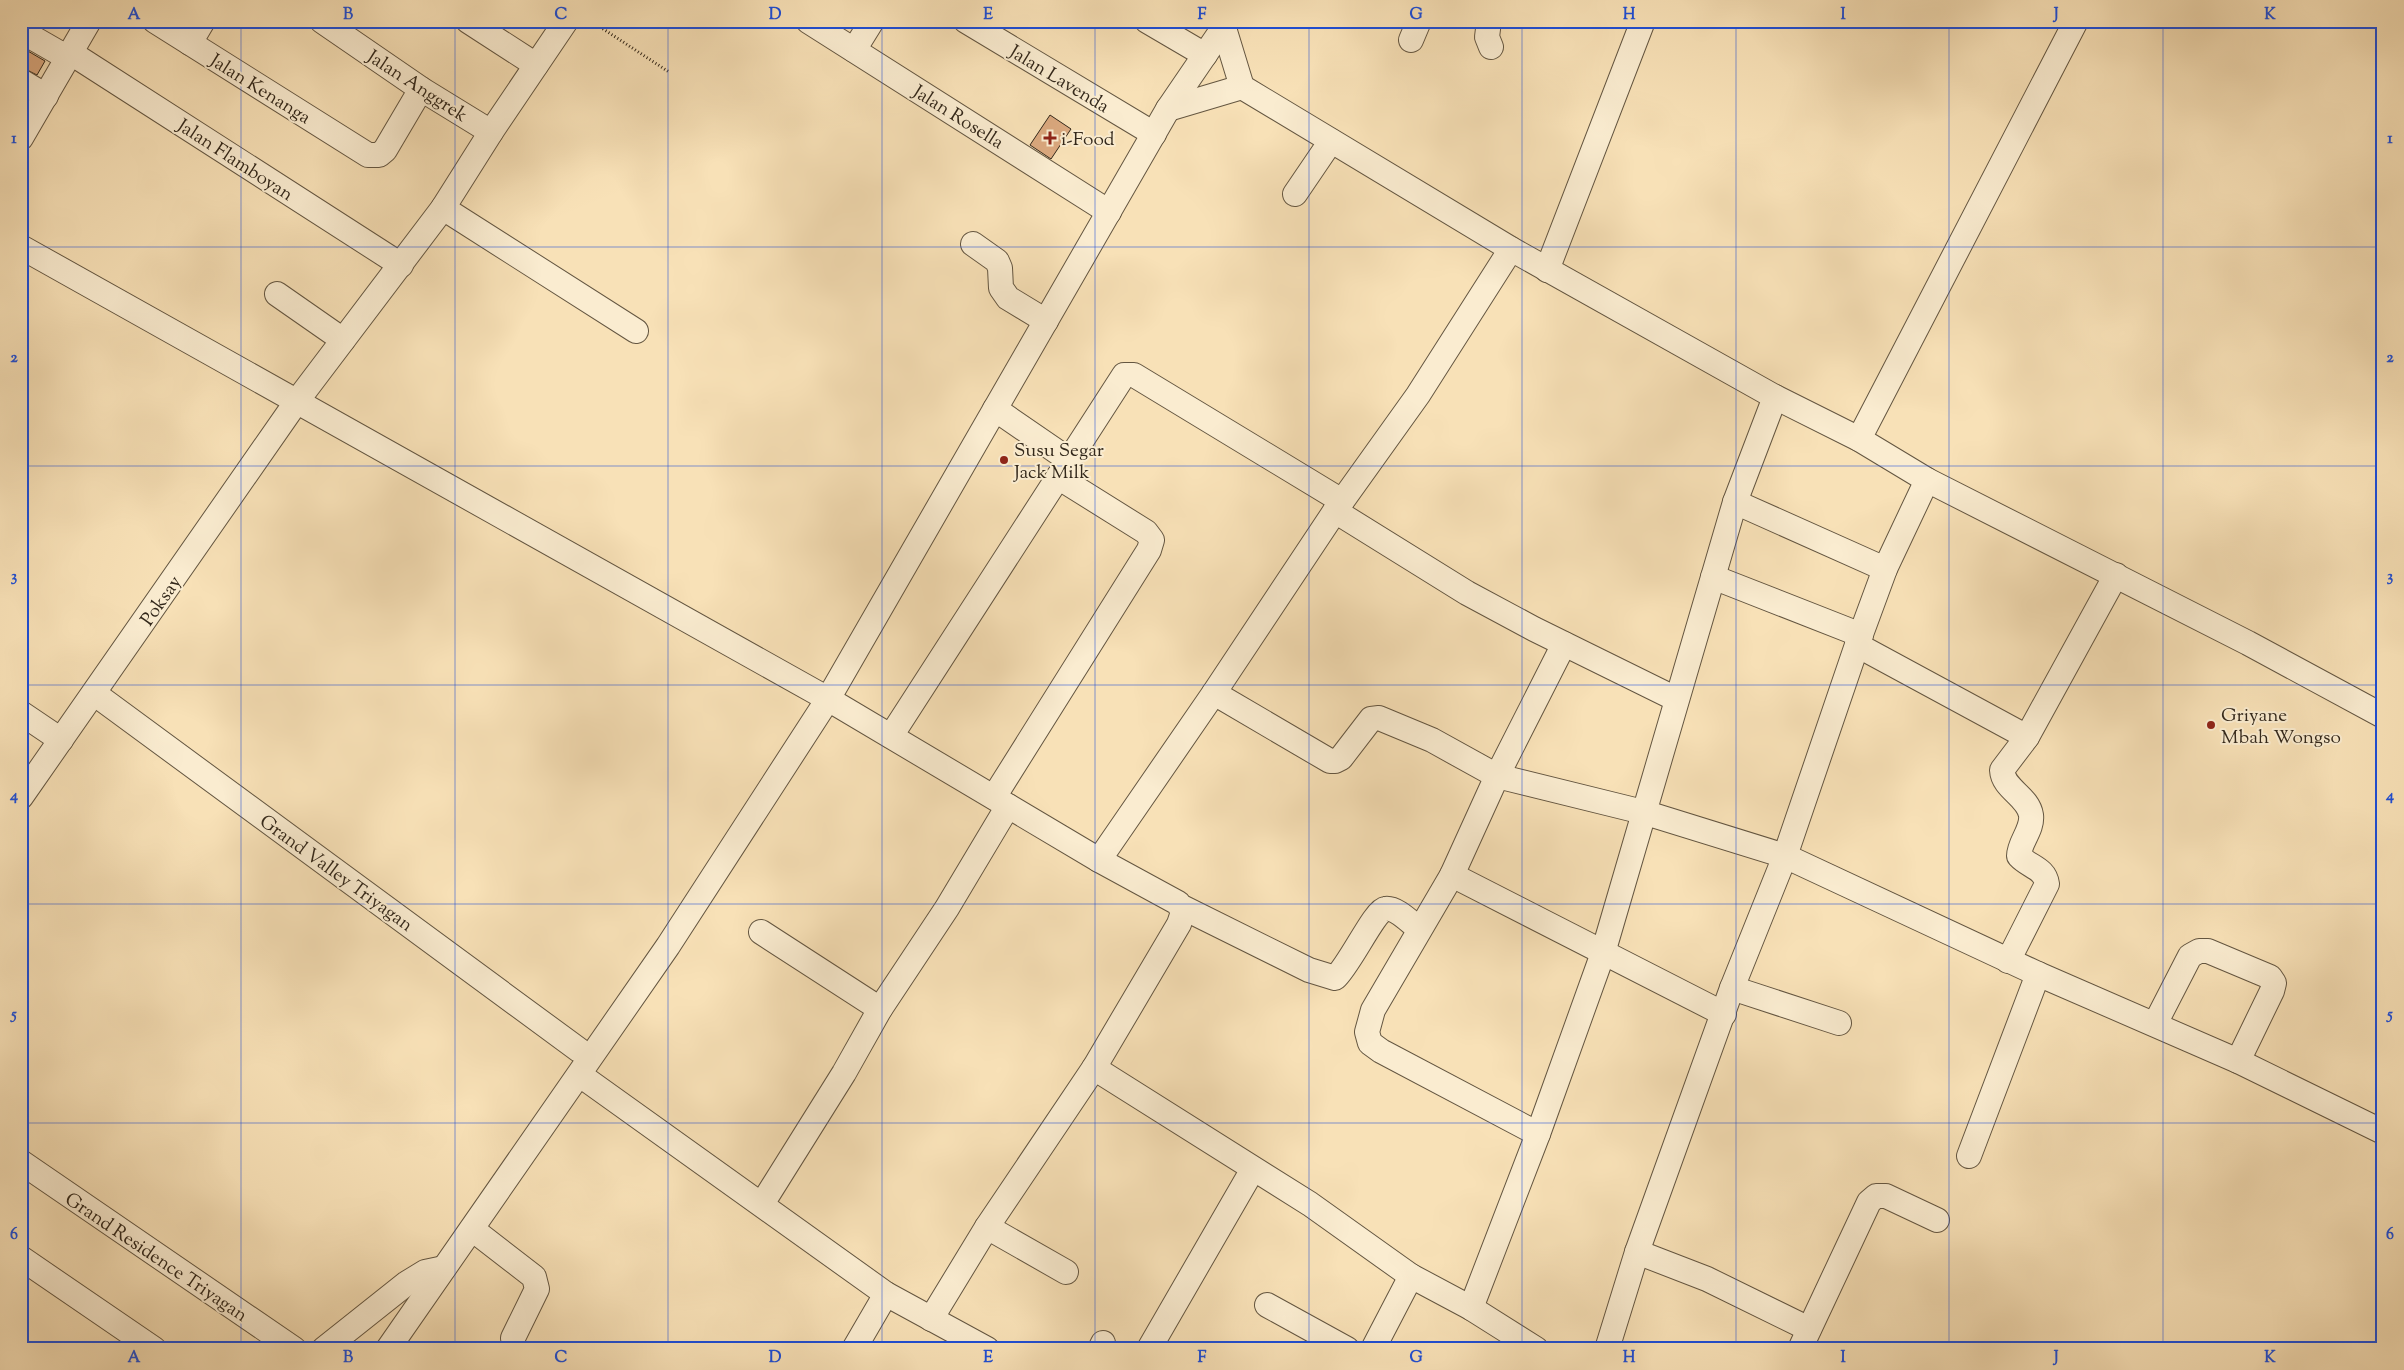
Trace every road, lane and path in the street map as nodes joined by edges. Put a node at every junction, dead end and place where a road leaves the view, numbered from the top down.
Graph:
1 (89, 21) edge
2 (155, 21) edge
3 (204, 21) edge
4 (322, 21) edge
5 (468, 21) edge
6 (566, 21) edge
7 (591, 21) edge
8 (808, 21) edge
9 (872, 21) edge
10 (966, 21) edge
11 (1147, 21) edge
12 (1489, 21) edge
13 (1643, 21) edge
14 (2076, 21) edge
15 (1226, 24) edge
16 (21, 31) edge
17 (190, 43) junction
18 (1491, 47) dead end
19 (854, 50) junction
20 (1205, 55) junction
21 (69, 56) junction
22 (536, 65) junction
23 (669, 72) dead end
24 (21, 81) edge
25 (1242, 87) junction
26 (421, 89) junction
27 (46, 96) junction
28 (1168, 109) junction
29 (491, 132) junction
30 (1154, 134) junction
31 (21, 138) edge
32 (1331, 141) junction
33 (1294, 194) dead end
34 (443, 208) junction
35 (1109, 212) junction
36 (973, 244) dead end
37 (21, 247) edge
38 (1511, 250) junction
39 (400, 265) junction
40 (1547, 270) junction
41 (277, 294) dead end
42 (1046, 321) junction
43 (636, 331) dead end
44 (343, 340) junction
45 (1775, 397) junction
46 (297, 401) junction
47 (996, 409) junction
48 (1859, 438) junction
49 (1064, 468) junction
50 (1927, 480) junction
51 (1735, 502) junction
52 (1339, 506) junction
53 (1885, 569) junction
54 (2116, 575) junction
55 (1713, 577) junction
56 (1859, 640) junction
57 (1564, 644) junction
58 (1214, 693) junction
59 (95, 694) junction
60 (1676, 698) junction
61 (828, 699) junction
62 (21, 713) edge
63 (2383, 716) edge
64 (891, 736) junction
65 (2027, 737) junction
66 (61, 740) junction
67 (1497, 776) junction
68 (21, 797) edge
69 (1001, 802) junction
70 (1643, 812) junction
71 (1785, 856) junction
72 (1100, 860) junction
73 (1452, 875) junction
74 (1182, 907) junction
75 (1419, 929) junction
76 (761, 932) dead end
77 (1603, 953) junction
78 (2008, 961) junction
79 (2038, 974) junction
80 (1732, 988) junction
81 (880, 1009) junction
82 (1724, 1014) junction
83 (1839, 1023) dead end
84 (2155, 1024) junction
85 (579, 1050) dead end
86 (2238, 1061) junction
87 (1094, 1068) junction
88 (580, 1075) junction
89 (2383, 1132) edge
90 (1538, 1134) junction
91 (1969, 1156) dead end
92 (21, 1162) edge
93 (1253, 1169) junction
94 (762, 1204) junction
95 (1937, 1220) dead end
96 (987, 1227) junction
97 (472, 1229) junction
98 (1637, 1252) junction
99 (21, 1258) edge
100 (444, 1268) junction
101 (1066, 1272) dead end
102 (1411, 1276) junction
103 (886, 1294) junction
104 (1267, 1305) dead end
105 (1471, 1308) junction
106 (931, 1319) junction
107 (513, 1338) dead end
108 (1805, 1339) edge
109 (982, 1348) edge
110 (154, 1349) edge
111 (294, 1349) edge
112 (324, 1349) edge
113 (388, 1349) edge
114 (854, 1349) edge
115 (1149, 1349) edge
116 (1346, 1349) edge
117 (1372, 1349) edge
118 (1536, 1349) edge
119 (1607, 1349) edge

1 - 21 street
2 - 17 street, Jalan Kenanga
3 - 17 street
4 - 26 street, Jalan Anggrek
5 - 22 street
6 - 22 street, Poksay
7 - 23 path
8 - 19 street, Jalan Rosella
9 - 19 street
10 - 30 street, Jalan Lavenda
11 - 20 street
12 - 18 street
13 - 40 street
14 - 48 street
15 - 20 street
15 - 25 street
16 - 21 street, Jalan Flamboyan
17 - 26 street, Jalan Kenanga
19 - 35 street, Jalan Rosella
20 - 28 street
21 - 27 street
21 - 39 street, Jalan Flamboyan
22 - 29 street, Poksay
24 - 27 street
25 - 28 street
25 - 32 street
26 - 29 street, Jalan Anggrek
27 - 31 street
28 - 30 street
29 - 34 street, Poksay
30 - 35 street
32 - 33 street
32 - 38 street
34 - 39 street, Poksay
34 - 43 street
35 - 42 street
36 - 42 street
37 - 46 street
38 - 40 street
38 - 52 street
39 - 44 street, Poksay
40 - 45 street
41 - 44 street
42 - 47 street
44 - 46 street, Poksay
45 - 48 street
45 - 51 street
46 - 59 street, Poksay
46 - 61 street
47 - 49 street
47 - 61 street
48 - 50 street
49 - 52 street
49 - 64 street
49 - 69 street
50 - 53 street
50 - 54 street
51 - 53 street
51 - 55 street
52 - 57 street
52 - 58 street
53 - 56 street
54 - 63 street
54 - 65 street
55 - 56 street
55 - 60 street
56 - 65 street
56 - 71 street
57 - 60 street
57 - 67 street
58 - 67 street
58 - 72 street
59 - 66 street, Poksay
59 - 85 street, Grand Valley Triyagan
60 - 70 street
61 - 64 street
61 - 88 street
62 - 66 street
64 - 69 street
65 - 78 street
66 - 68 street, Poksay
67 - 70 street
67 - 73 street
69 - 72 street
69 - 81 street
70 - 71 street
70 - 77 street
71 - 78 street
71 - 80 street
72 - 74 street
73 - 75 street
73 - 77 street
74 - 75 street
74 - 87 street
75 - 90 street
76 - 81 street
77 - 82 street
77 - 90 street
78 - 79 street
79 - 84 street
79 - 91 street
80 - 82 street
80 - 83 street
81 - 94 street
82 - 98 street
84 - 86 street
84 - 86 street
86 - 89 street
87 - 93 street
87 - 96 street
88 - 94 street
88 - 97 street
90 - 105 street
92 - 111 street, Grand Residence Triyagan
93 - 102 street
93 - 115 street
94 - 103 street
95 - 108 street
96 - 101 street
96 - 106 street
97 - 100 street
97 - 107 street
98 - 108 street
98 - 119 street
99 - 110 street
100 - 112 street
100 - 113 street
102 - 105 street
102 - 117 street
103 - 106 street
103 - 114 street
104 - 116 street
105 - 118 street
106 - 109 street

